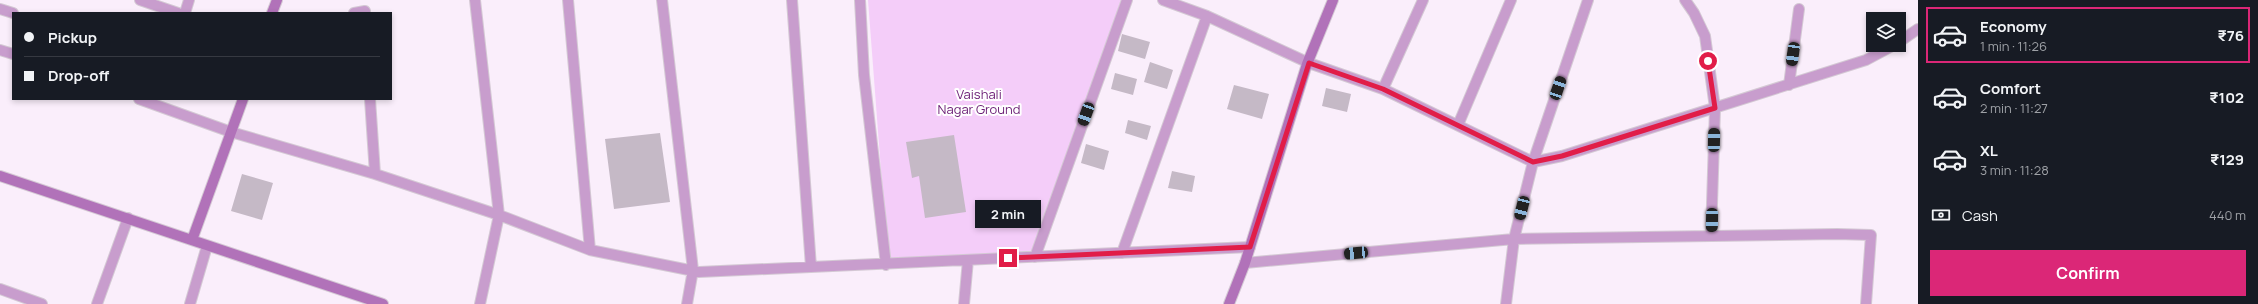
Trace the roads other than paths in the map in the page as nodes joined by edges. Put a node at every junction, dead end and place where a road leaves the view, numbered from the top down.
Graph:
1 (140, 0) edge
2 (189, 0) edge
3 (277, 0) edge
4 (475, 0) edge
5 (568, 0) edge
6 (662, 0) edge
7 (792, 0) edge
8 (860, 0) edge
9 (1127, 0) edge
10 (1163, 0) edge
11 (1333, 0) edge
12 (1423, 0) edge
13 (1511, 0) edge
14 (1588, 0) edge
15 (1685, 0) edge
16 (0, 9) edge
17 (1799, 9) dead end
18 (185, 12) edge
19 (272, 12) edge
20 (12, 13) edge
21 (1207, 16) junction
22 (1918, 29) edge
23 (1906, 37) edge
24 (0, 50) edge
25 (1881, 52) edge
26 (12, 54) edge
27 (1309, 63) junction
28 (1789, 85) junction
29 (1383, 89) junction
30 (145, 100) edge
31 (242, 100) edge
32 (370, 100) edge
33 (157, 102) edge
34 (1715, 108) junction
35 (1458, 125) junction
36 (231, 132) junction
37 (1533, 162) junction
38 (375, 174) junction
39 (0, 176) edge
40 (499, 215) junction
41 (128, 218) junction
42 (1712, 236) junction
43 (1514, 239) junction
44 (192, 240) junction
45 (208, 246) junction
46 (1250, 247) junction
47 (590, 250) junction
48 (1122, 253) junction
49 (1035, 257) junction
50 (968, 260) junction
51 (1245, 263) junction
52 (886, 265) junction
53 (811, 267) junction
54 (693, 270) junction
55 (0, 289) edge
56 (372, 302) edge
57 (42, 304) edge
58 (97, 304) edge
59 (190, 304) edge
60 (384, 304) edge
61 (480, 304) edge
62 (687, 304) edge
63 (964, 304) edge
64 (1229, 304) edge
65 (1506, 304) edge
66 (1866, 304) edge

1 - 18 street
2 - 18 street
3 - 19 street
4 - 40 street
5 - 47 street
6 - 54 street
7 - 53 street
8 - 52 street
9 - 49 street
10 - 21 street
11 - 27 street
12 - 29 street
13 - 35 street
14 - 37 street
15 - 34 street
16 - 20 street
17 - 28 street
21 - 27 street
21 - 48 street
22 - 23 street
24 - 26 street
25 - 28 street
27 - 29 street
27 - 46 street
28 - 34 street
29 - 35 street
30 - 33 street
31 - 36 street
32 - 38 street
33 - 36 street
34 - 37 street
34 - 42 street
35 - 37 street
36 - 38 street
36 - 44 street
37 - 43 street
38 - 40 street
39 - 41 street
40 - 47 street
40 - 61 street
41 - 44 street
41 - 58 street
42 - 43 street
42 - 66 street
43 - 51 street
43 - 65 street
44 - 45 street
45 - 56 street
45 - 59 street
46 - 48 street
46 - 51 street
47 - 54 street
48 - 49 street
49 - 50 street
50 - 52 street
50 - 63 street
51 - 64 street
52 - 53 street
53 - 54 street
54 - 62 street
55 - 57 street
56 - 60 street

